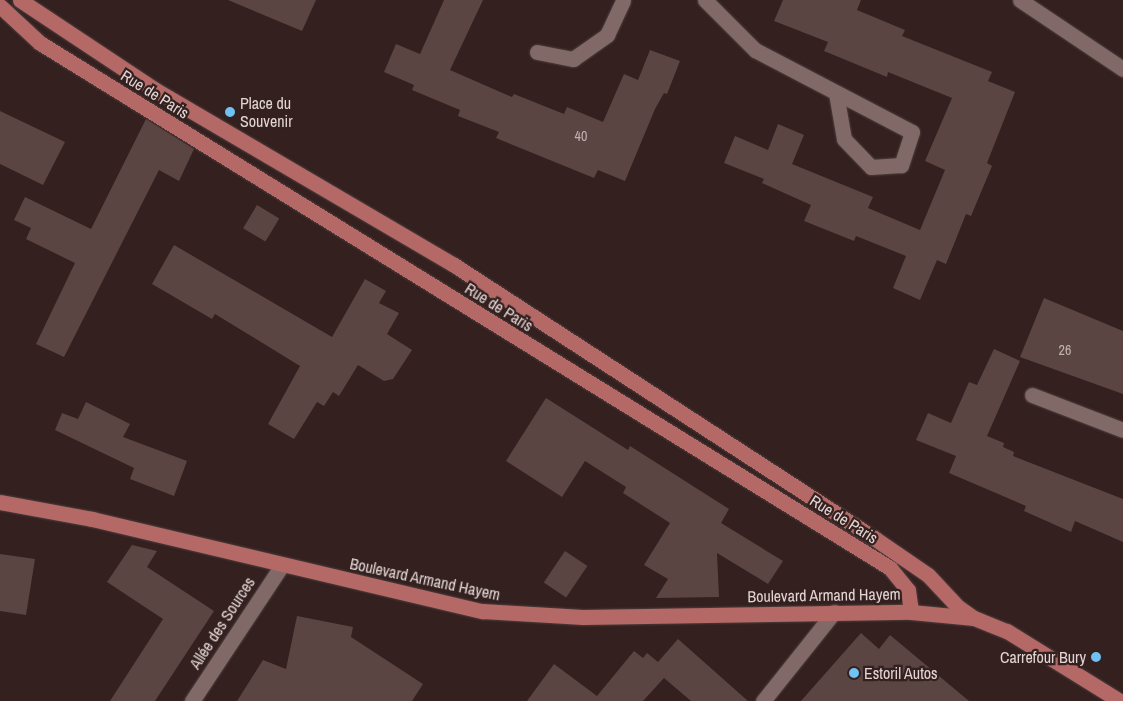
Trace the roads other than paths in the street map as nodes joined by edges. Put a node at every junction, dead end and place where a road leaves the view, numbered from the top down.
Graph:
1 (20, 0) edge
2 (623, 0) edge
3 (705, 0) edge
4 (1020, 0) edge
5 (0, 6) edge
6 (538, 52) dead end
7 (1123, 69) edge
8 (836, 93) junction
9 (1032, 396) dead end
10 (1123, 430) edge
11 (0, 502) edge
12 (282, 565) junction
13 (834, 612) junction
14 (911, 612) junction
15 (974, 618) junction
16 (192, 701) edge
17 (763, 701) edge
18 (1120, 701) edge

1 - 15 main road, Rue de Paris
2 - 6 street
3 - 8 street
4 - 7 street
5 - 14 main road, Rue de Paris
8 - 8 street
9 - 10 street
11 - 12 main road, Boulevard Armand Hayem
12 - 13 main road, Boulevard Armand Hayem
12 - 16 street, Allée des Sources
13 - 14 main road, Boulevard Armand Hayem
13 - 17 street
14 - 15 main road, Rue de Paris
15 - 18 main road, Rue de Paris

